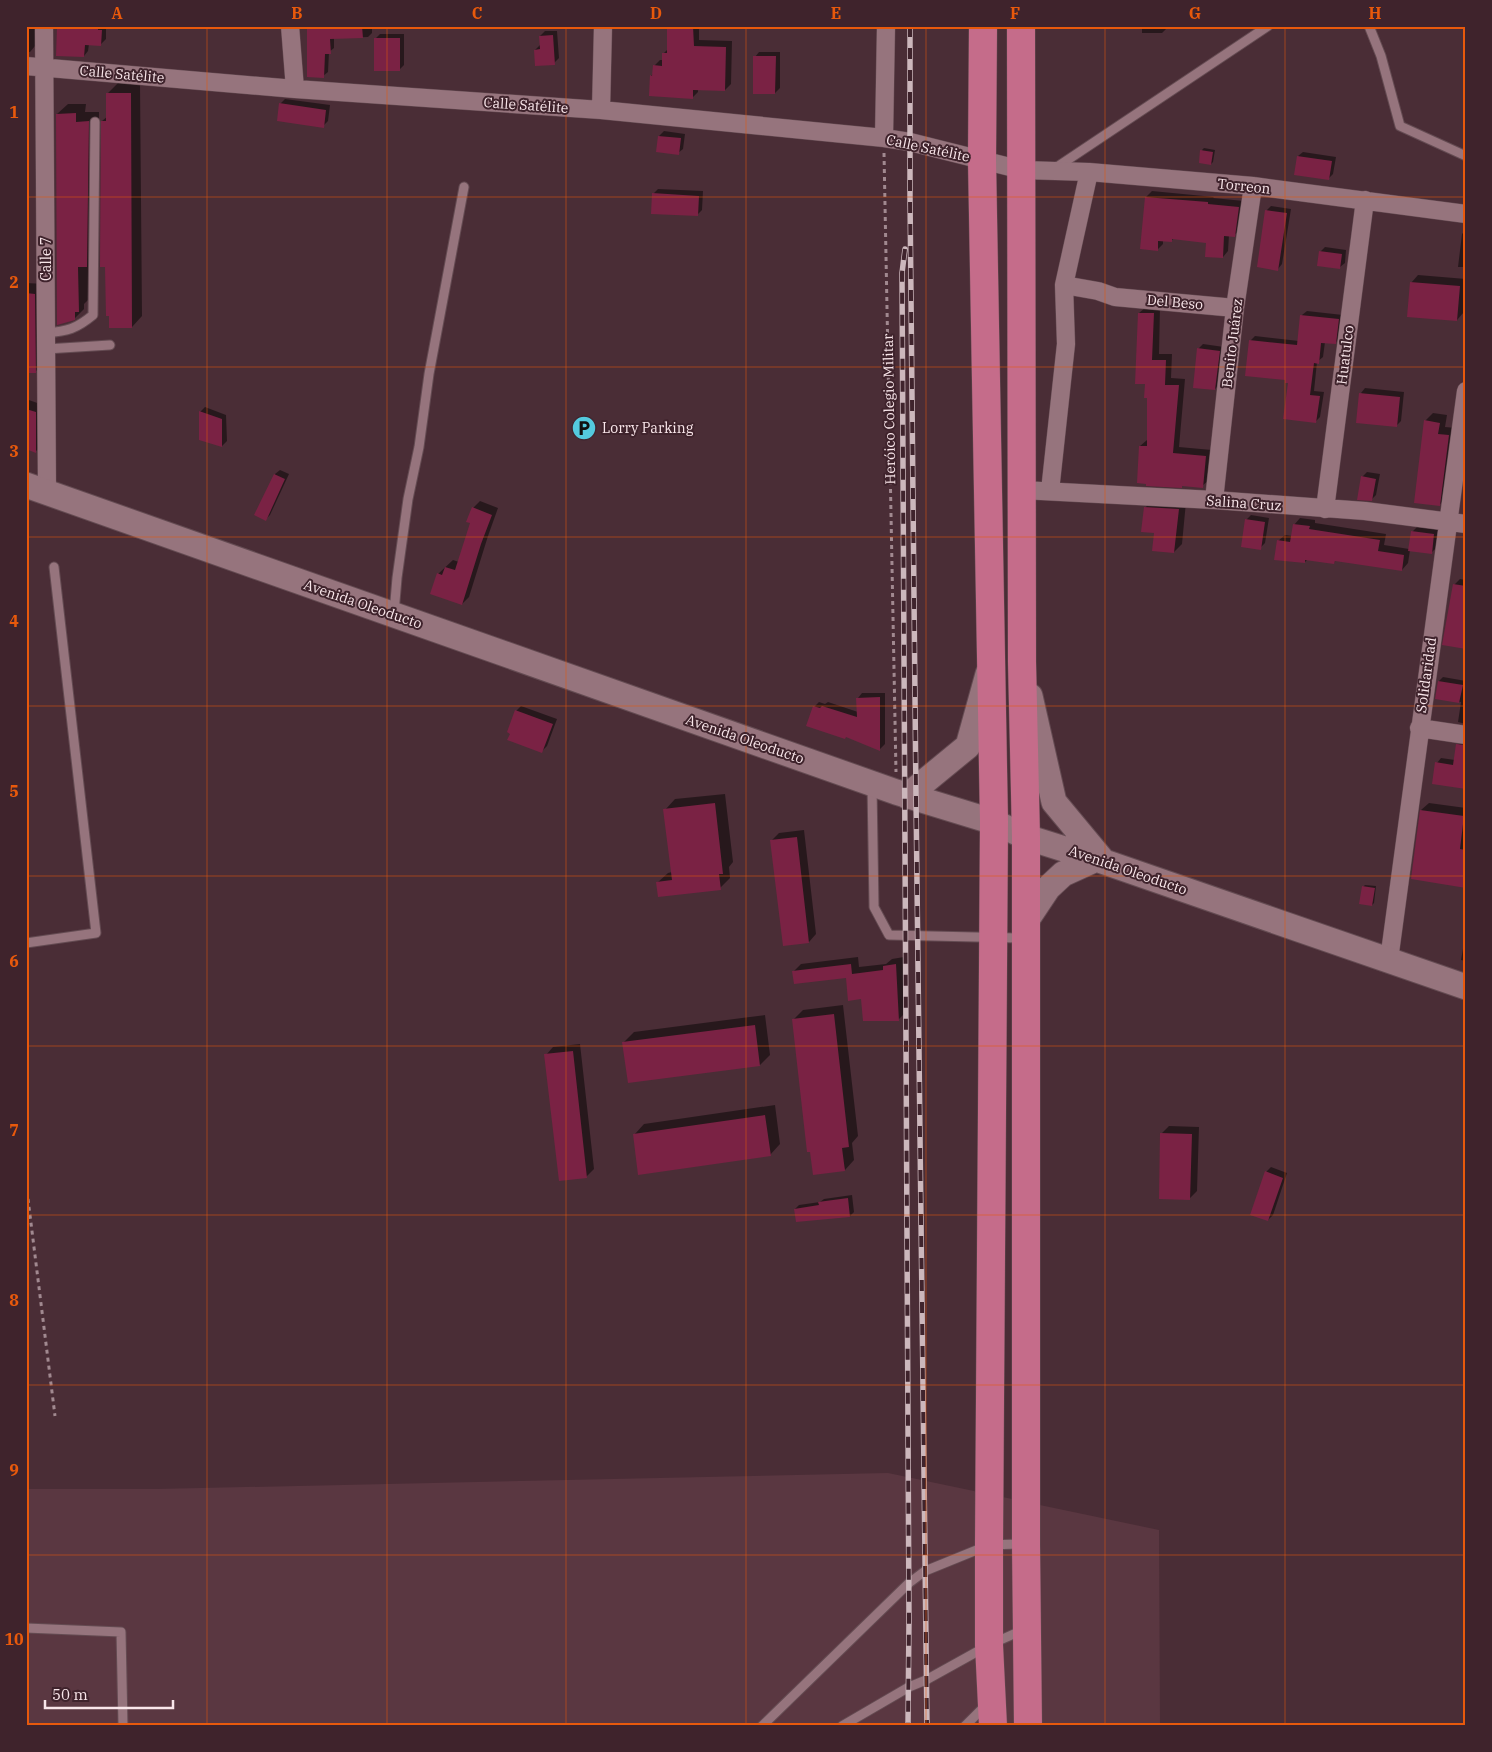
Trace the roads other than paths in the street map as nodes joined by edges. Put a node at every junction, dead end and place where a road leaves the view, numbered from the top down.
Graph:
1 (44, 26) edge
2 (290, 26) edge
3 (603, 26) edge
4 (886, 26) edge
5 (983, 26) edge
6 (1021, 26) edge
7 (1268, 26) edge
8 (1369, 26) edge
9 (26, 66) edge
10 (45, 68) junction
11 (295, 89) junction
12 (601, 110) junction
13 (95, 122) dead end
14 (884, 138) junction
15 (1466, 156) edge
16 (982, 160) junction
17 (1022, 170) junction
18 (1052, 170) junction
19 (1090, 172) junction
20 (1253, 186) junction
21 (464, 187) dead end
22 (1364, 200) junction
23 (1466, 214) edge
24 (1064, 285) junction
25 (1235, 308) junction
26 (46, 341) junction
27 (110, 345) dead end
28 (1466, 391) edge
29 (37, 488) edge
30 (1022, 490) junction
31 (1050, 491) junction
32 (1214, 500) junction
33 (1325, 509) junction
34 (1448, 522) junction
35 (1466, 524) edge
36 (54, 567) dead end
37 (989, 568) junction
38 (1022, 568) junction
39 (394, 614) junction
40 (991, 662) junction
41 (1022, 662) junction
42 (1419, 728) junction
43 (1466, 735) edge
44 (872, 784) junction
45 (902, 794) junction
46 (994, 822) junction
47 (1026, 837) junction
48 (1099, 860) junction
49 (1026, 930) junction
50 (993, 937) junction
51 (26, 943) edge
52 (1388, 960) junction
53 (1466, 987) edge
54 (1026, 1544) junction
55 (988, 1545) junction
56 (26, 1628) edge
57 (1028, 1628) junction
58 (989, 1645) junction
59 (992, 1712) edge
60 (123, 1726) edge
61 (762, 1726) edge
62 (842, 1726) edge
63 (965, 1726) edge
64 (1028, 1726) edge

1 - 10 street, Calle 7
2 - 11 street
3 - 12 street
4 - 14 street
5 - 16 main road
6 - 17 main road
7 - 18 lane
8 - 15 lane
9 - 10 street, Calle Satélite
10 - 11 street, Calle Satélite
10 - 26 street, Calle 7
11 - 12 street, Calle Satélite
12 - 14 street, Calle Satélite
13 - 26 lane
14 - 16 street, Calle Satélite
16 - 17 street, Calle Satélite
16 - 37 main road
17 - 18 street, Torreon
17 - 30 main road
18 - 19 street, Torreon
19 - 20 street, Torreon
19 - 24 street
20 - 22 street, Torreon
20 - 25 street, Benito Juárez
21 - 39 lane
22 - 23 street, Torreon
22 - 33 street, Huatulco
24 - 25 street, Del Beso
24 - 31 street
25 - 32 street, Benito Juárez
26 - 27 lane
26 - 29 street, Calle 7
28 - 34 street, Solidaridad
29 - 39 main road, Avenida Oleoducto
30 - 31 street, Salina Cruz
30 - 38 main road
31 - 32 street, Salina Cruz
32 - 33 street, Salina Cruz
33 - 34 street, Salina Cruz
34 - 35 street, Salina Cruz
34 - 42 street, Solidaridad
36 - 51 lane
37 - 38 main road
37 - 40 main road
38 - 41 main road
39 - 44 main road, Avenida Oleoducto
40 - 45 main road
40 - 46 main road
41 - 47 main road
41 - 48 main road
42 - 43 street
42 - 52 street, Solidaridad
44 - 45 main road, Avenida Oleoducto
44 - 50 lane
45 - 46 main road, Avenida Oleoducto
46 - 47 main road, Avenida Oleoducto
46 - 50 main road
47 - 48 main road, Avenida Oleoducto
47 - 49 main road
48 - 49 main road
48 - 52 main road, Avenida Oleoducto
49 - 50 lane
49 - 54 main road
50 - 55 main road
52 - 53 main road, Avenida Oleoducto
54 - 55 lane
54 - 57 main road
55 - 58 main road
55 - 61 lane
56 - 60 lane
57 - 58 lane
57 - 64 main road
58 - 59 main road
58 - 62 lane
59 - 63 lane

